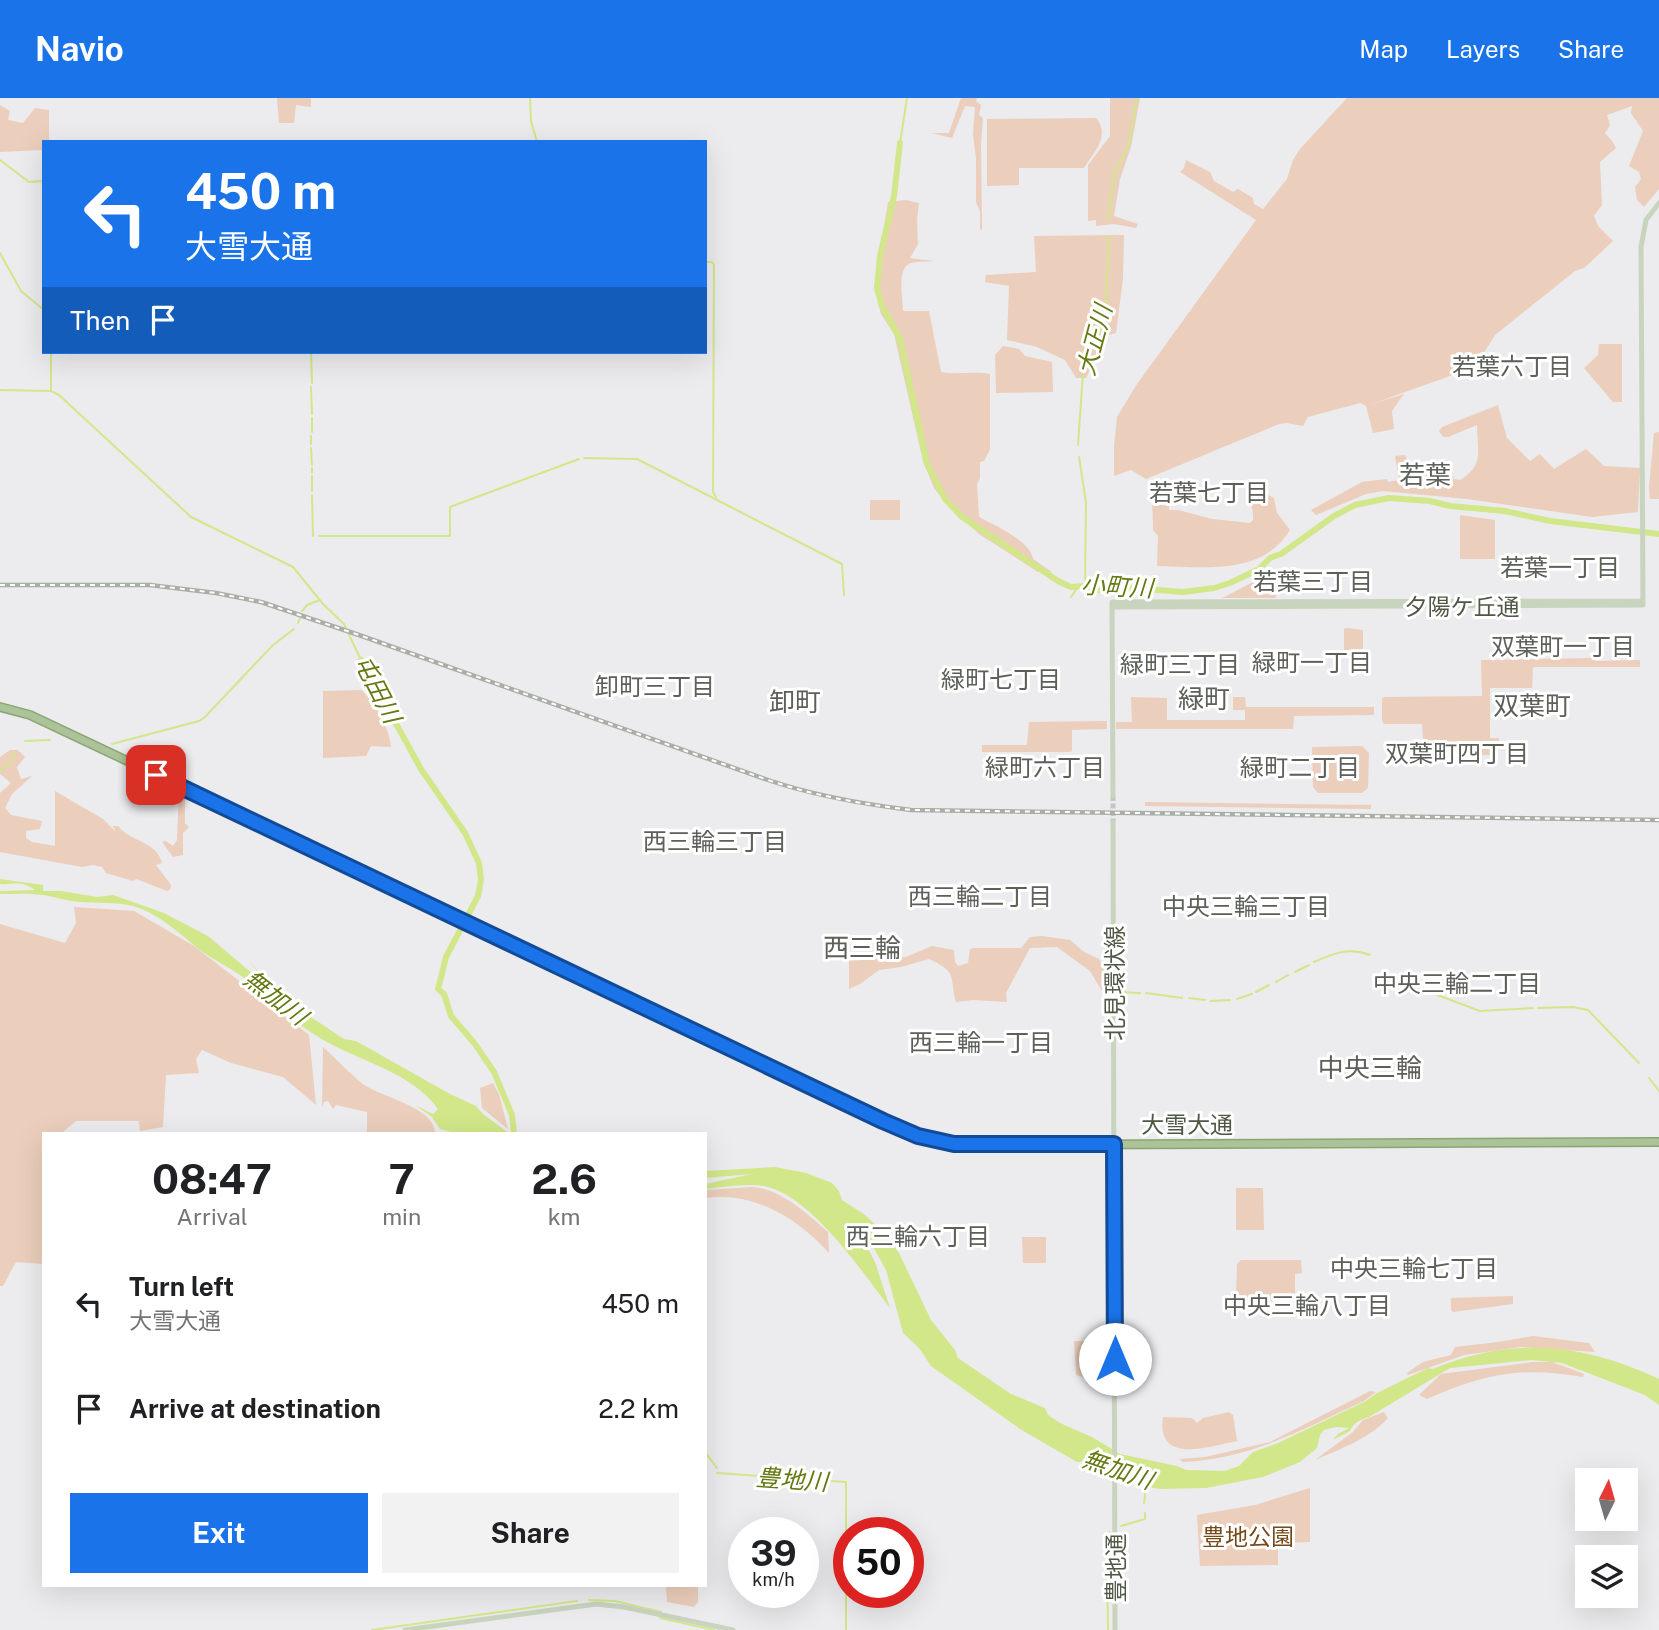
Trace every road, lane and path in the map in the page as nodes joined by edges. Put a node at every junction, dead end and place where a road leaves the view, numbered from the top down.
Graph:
1 (1659, 202) edge
2 (4, 706) edge
3 (1112, 796) tunnel mouth
4 (1113, 822) tunnel mouth
5 (1659, 1142) edge
6 (1114, 1144) junction
7 (1115, 1398) joint
8 (405, 1630) edge
9 (733, 1630) edge
10 (1115, 1630) edge

1 - 3 main road, 夕陽ケ丘通
2 - 6 highway, 大雪大通
4 - 6 main road, 北見環状線
5 - 6 highway, 大雪大通
6 - 7 main road, 北見環状線
7 - 10 main road, 豊地通
8 - 9 main road

